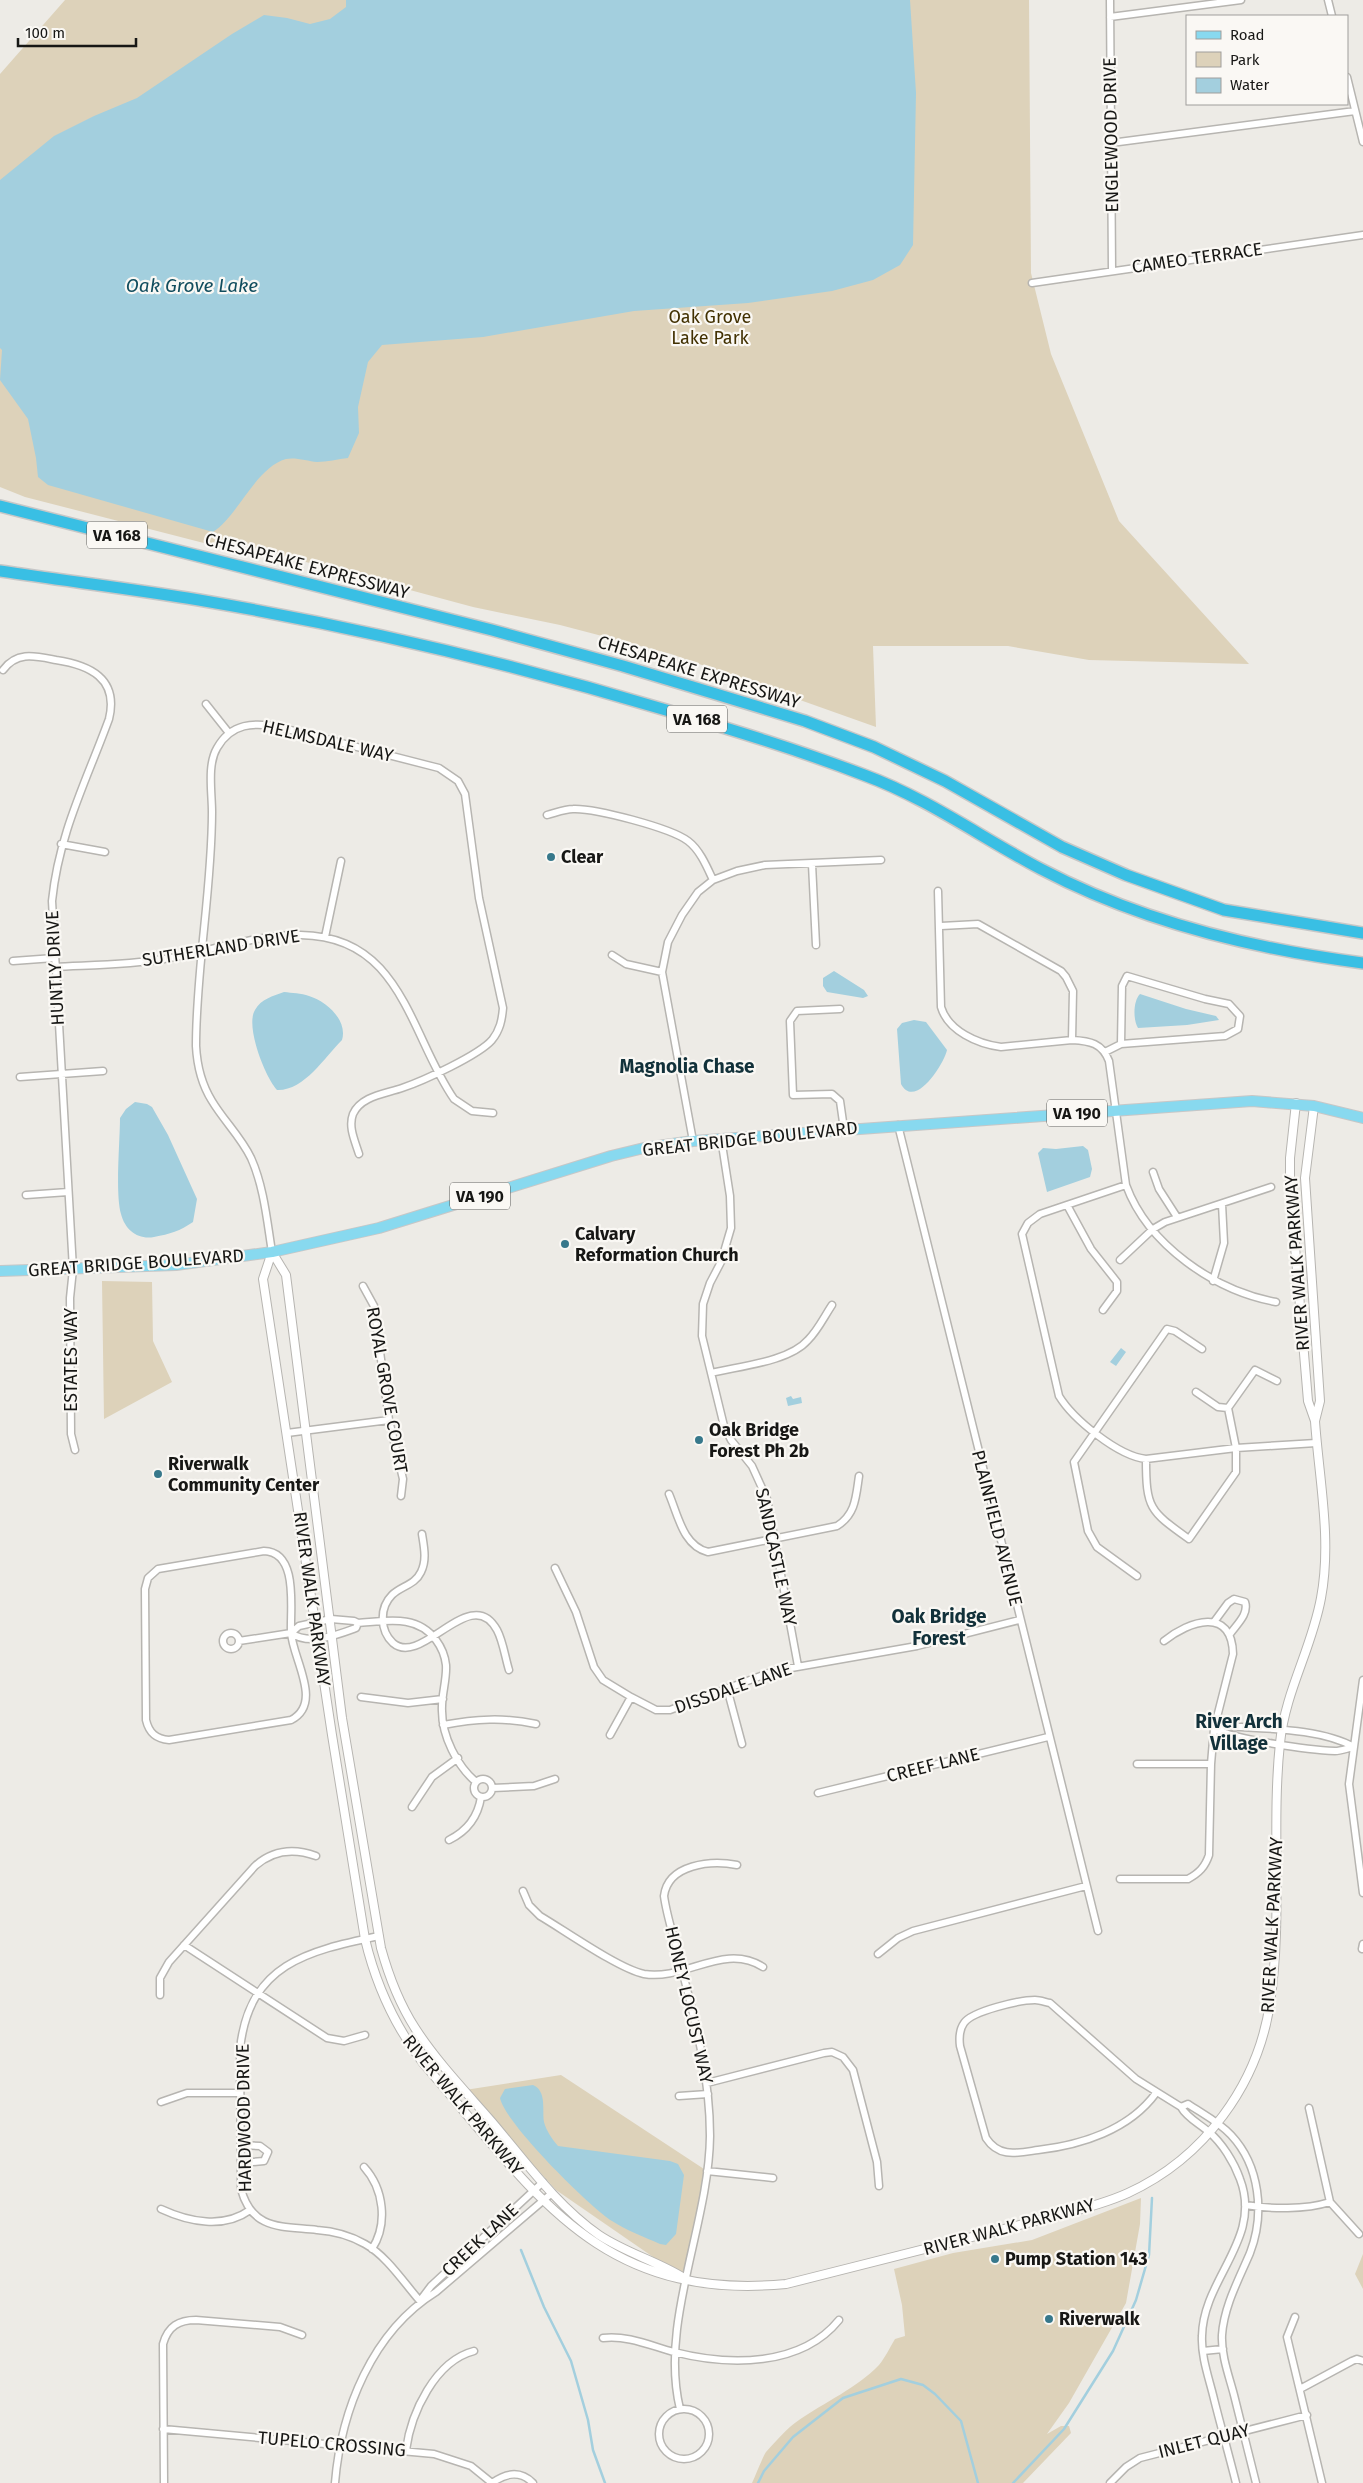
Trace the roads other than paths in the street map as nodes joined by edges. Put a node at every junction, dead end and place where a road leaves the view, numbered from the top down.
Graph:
1 (1110, 0) edge
2 (1240, 0) edge
3 (1328, 0) edge
4 (1332, 15) edge
5 (1110, 18) junction
6 (1348, 81) edge
7 (1355, 111) junction
8 (1363, 142) edge
9 (1111, 143) junction
10 (1363, 235) edge
11 (1112, 270) junction
12 (1032, 282) dead end
13 (0, 501) edge
14 (0, 506) edge
15 (22, 510) junction
16 (0, 571) edge
17 (3, 670) dead end
18 (206, 704) dead end
19 (229, 733) junction
20 (547, 815) dead end
21 (61, 844) junction
22 (105, 852) dead end
23 (341, 860) dead end
24 (881, 860) dead end
25 (812, 864) junction
26 (713, 880) junction
27 (938, 891) dead end
28 (941, 926) junction
29 (1363, 933) edge
30 (325, 937) junction
31 (816, 945) dead end
32 (203, 951) junction
33 (612, 955) dead end
34 (54, 958) junction
35 (13, 961) dead end
36 (1363, 963) edge
37 (54, 967) junction
38 (662, 972) junction
39 (840, 1009) dead end
40 (1072, 1040) junction
41 (1121, 1044) junction
42 (1104, 1052) junction
43 (103, 1071) dead end
44 (438, 1071) junction
45 (61, 1074) junction
46 (20, 1077) dead end
47 (1296, 1103) junction
48 (1314, 1106) junction
49 (1114, 1110) junction
50 (492, 1113) dead end
51 (1363, 1118) edge
52 (898, 1125) junction
53 (844, 1129) junction
54 (721, 1138) junction
55 (693, 1141) junction
56 (359, 1154) dead end
57 (1153, 1172) dead end
58 (1126, 1185) junction
59 (1270, 1186) dead end
60 (68, 1192) junction
61 (26, 1195) dead end
62 (1222, 1204) junction
63 (1068, 1205) junction
64 (1177, 1217) junction
65 (1153, 1229) junction
66 (272, 1252) junction
67 (1120, 1260) dead end
68 (73, 1269) junction
69 (0, 1271) edge
70 (1213, 1281) junction
71 (363, 1286) dead end
72 (1276, 1302) dead end
73 (832, 1305) dead end
74 (1103, 1310) dead end
75 (1202, 1349) dead end
76 (711, 1373) junction
77 (1277, 1381) dead end
78 (1196, 1392) dead end
79 (1228, 1408) junction
80 (389, 1420) junction
81 (1315, 1421) junction
82 (307, 1430) junction
83 (1094, 1431) junction
84 (287, 1433) junction
85 (1316, 1443) junction
86 (1236, 1448) junction
87 (75, 1450) dead end
88 (1146, 1459) junction
89 (859, 1476) dead end
90 (669, 1494) dead end
91 (401, 1496) dead end
92 (422, 1534) dead end
93 (775, 1538) junction
94 (555, 1568) dead end
95 (1138, 1576) dead end
96 (330, 1619) junction
97 (1019, 1620) junction
98 (382, 1621) junction
99 (316, 1622) junction
100 (1214, 1622) junction
101 (358, 1623) junction
102 (291, 1633) junction
103 (1230, 1634) junction
104 (333, 1636) junction
105 (433, 1636) junction
106 (318, 1638) junction
107 (239, 1641) dead end
108 (1164, 1641) dead end
109 (798, 1666) junction
110 (509, 1670) dead end
111 (1363, 1680) edge
112 (727, 1688) junction
113 (361, 1697) dead end
114 (631, 1697) junction
115 (443, 1699) junction
116 (536, 1724) dead end
117 (443, 1725) junction
118 (1214, 1729) junction
119 (1281, 1731) junction
120 (610, 1735) dead end
121 (1048, 1738) junction
122 (742, 1744) dead end
123 (1280, 1744) junction
124 (1354, 1747) junction
125 (458, 1758) junction
126 (1138, 1764) dead end
127 (1211, 1764) junction
128 (555, 1778) dead end
129 (476, 1782) junction
130 (492, 1788) junction
131 (818, 1793) dead end
132 (481, 1796) junction
133 (412, 1807) dead end
134 (448, 1840) dead end
135 (316, 1856) dead end
136 (736, 1865) dead end
137 (1120, 1879) dead end
138 (1086, 1886) junction
139 (523, 1891) dead end
140 (1363, 1894) edge
141 (1098, 1931) dead end
142 (379, 1936) junction
143 (365, 1939) junction
144 (184, 1945) junction
145 (878, 1954) dead end
146 (763, 1967) dead end
147 (682, 1969) junction
148 (259, 1994) junction
149 (160, 1996) dead end
150 (365, 2035) dead end
151 (707, 2082) junction
152 (240, 2092) junction
153 (1156, 2093) junction
154 (708, 2094) junction
155 (679, 2096) dead end
156 (161, 2102) dead end
157 (1181, 2107) junction
158 (1309, 2108) dead end
159 (1218, 2123) junction
160 (1210, 2133) junction
161 (241, 2145) junction
162 (241, 2163) junction
163 (364, 2167) dead end
164 (708, 2171) junction
165 (773, 2178) dead end
166 (543, 2182) junction
167 (879, 2186) dead end
168 (534, 2190) junction
169 (552, 2193) junction
170 (544, 2201) junction
171 (1330, 2202) junction
172 (1245, 2205) junction
173 (1258, 2207) junction
174 (161, 2209) dead end
175 (250, 2210) junction
176 (1359, 2234) dead end
177 (372, 2248) junction
178 (685, 2279) junction
179 (420, 2302) junction
180 (1295, 2317) dead end
181 (839, 2320) dead end
182 (302, 2335) dead end
183 (603, 2338) dead end
184 (1223, 2349) junction
185 (474, 2351) dead end
186 (1203, 2351) junction
187 (676, 2352) junction
188 (1363, 2361) edge
189 (1300, 2389) junction
190 (680, 2409) junction
191 (1306, 2415) junction
192 (164, 2429) junction
193 (1243, 2431) junction
194 (1224, 2436) junction
195 (340, 2445) junction
196 (406, 2450) junction
197 (164, 2483) edge
198 (335, 2483) edge
199 (532, 2483) edge
200 (1110, 2483) edge
201 (1236, 2483) edge
202 (1256, 2483) edge
203 (1322, 2483) edge

1 - 5 street, ENGLEWOOD DRIVE
2 - 5 street
3 - 4 street
5 - 9 street, ENGLEWOOD DRIVE
6 - 7 street
7 - 8 street
7 - 9 street
9 - 11 street, ENGLEWOOD DRIVE
10 - 11 street, CAMEO TERRACE
11 - 12 street, CAMEO TERRACE
13 - 15 highway, VA 168
14 - 15 highway, CHESAPEAKE EXPRESSWAY
15 - 29 highway, CHESAPEAKE EXPRESSWAY / VA 168
16 - 36 highway, VA 168
17 - 21 street, HUNTLY DRIVE
18 - 19 street
19 - 32 street
19 - 44 street, HELMSDALE WAY
20 - 26 street
21 - 22 street
21 - 34 street, HUNTLY DRIVE
23 - 30 street
24 - 25 street
25 - 26 street
25 - 31 street
26 - 38 street
27 - 28 street
28 - 40 street
28 - 40 street
30 - 32 street, SUTHERLAND DRIVE
30 - 44 street, SUTHERLAND DRIVE
32 - 37 street, SUTHERLAND DRIVE
32 - 66 street
33 - 38 street
34 - 35 street
34 - 37 street, HUNTLY DRIVE
37 - 45 street, HUNTLY DRIVE
38 - 55 street
39 - 53 street
40 - 42 street
41 - 41 street
41 - 42 street
42 - 49 street
43 - 45 street
44 - 50 street, SUTHERLAND DRIVE
44 - 56 street, HELMSDALE WAY
45 - 46 street
45 - 60 street, HUNTLY DRIVE
47 - 48 main road, GREAT BRIDGE BOULEVARD / VA 190
47 - 49 main road, GREAT BRIDGE BOULEVARD / VA 190
47 - 81 street, RIVER WALK PARKWAY
48 - 51 main road, GREAT BRIDGE BOULEVARD / VA 190
48 - 81 street, RIVER WALK PARKWAY
49 - 52 main road, GREAT BRIDGE BOULEVARD / VA 190
49 - 58 street
52 - 53 main road, GREAT BRIDGE BOULEVARD / VA 190
52 - 97 street, PLAINFIELD AVENUE
53 - 54 main road, GREAT BRIDGE BOULEVARD / VA 190
54 - 55 main road, GREAT BRIDGE BOULEVARD / VA 190
54 - 76 street, SANDCASTLE WAY
55 - 66 main road, GREAT BRIDGE BOULEVARD / VA 190
57 - 64 street
58 - 63 street
58 - 65 street
59 - 62 street
60 - 61 street
60 - 68 street, HUNTLY DRIVE
62 - 64 street
62 - 70 street
63 - 74 street
63 - 83 street
64 - 65 street
65 - 67 street
65 - 70 street
66 - 68 main road, GREAT BRIDGE BOULEVARD / VA 190
66 - 82 street, RIVER WALK PARKWAY
66 - 84 street, RIVER WALK PARKWAY
68 - 69 main road, GREAT BRIDGE BOULEVARD / VA 190
68 - 87 street, ESTATES WAY
70 - 72 street
71 - 80 street, ROYAL GROVE COURT
73 - 76 street
75 - 83 street
76 - 93 street, SANDCASTLE WAY
77 - 79 street
78 - 79 street
79 - 86 street
80 - 82 street
80 - 91 street, ROYAL GROVE COURT
81 - 85 street, RIVER WALK PARKWAY
82 - 84 street
82 - 96 street, RIVER WALK PARKWAY
83 - 88 street
83 - 95 street
84 - 99 street, RIVER WALK PARKWAY
85 - 86 street
85 - 119 street, RIVER WALK PARKWAY
86 - 88 street
86 - 88 street
89 - 93 street
90 - 93 street
92 - 98 street
93 - 109 street, SANDCASTLE WAY
94 - 114 street, DISSDALE LANE
96 - 99 street
96 - 101 street
96 - 104 street, RIVER WALK PARKWAY
97 - 109 street, DISSDALE LANE
97 - 121 street, PLAINFIELD AVENUE
98 - 101 street
98 - 105 street
98 - 105 street
99 - 102 street
99 - 106 street, RIVER WALK PARKWAY
100 - 103 street
100 - 103 street
100 - 108 street
101 - 104 street
102 - 102 street
102 - 106 street
102 - 107 street
103 - 118 street
104 - 106 street
104 - 142 street, RIVER WALK PARKWAY
105 - 110 street
105 - 115 street
106 - 143 street, RIVER WALK PARKWAY
109 - 112 street, DISSDALE LANE
111 - 124 street
112 - 114 street, DISSDALE LANE
112 - 122 street
113 - 115 street
114 - 120 street
115 - 117 street
116 - 117 street
117 - 125 street
118 - 119 street
118 - 123 street
118 - 127 street
119 - 123 street, RIVER WALK PARKWAY
119 - 124 street
121 - 131 street, CREEF LANE
121 - 138 street, PLAINFIELD AVENUE
123 - 124 street
123 - 159 street, RIVER WALK PARKWAY
124 - 140 street
125 - 129 street
125 - 133 street
126 - 127 street
127 - 137 street
128 - 130 street
129 - 130 street
129 - 132 street
130 - 132 street
132 - 134 street
135 - 144 street
136 - 147 street, HONEY LOCUST WAY
138 - 141 street, PLAINFIELD AVENUE
138 - 145 street
139 - 147 street
142 - 143 street, HARDWOOD DRIVE
142 - 166 street, RIVER WALK PARKWAY
143 - 148 street, HARDWOOD DRIVE
143 - 168 street, RIVER WALK PARKWAY
144 - 148 street
144 - 149 street
146 - 147 street
147 - 151 street, HONEY LOCUST WAY
148 - 150 street
148 - 152 street, HARDWOOD DRIVE
151 - 154 street, HONEY LOCUST WAY
151 - 167 street
152 - 156 street
152 - 161 street, HARDWOOD DRIVE
153 - 153 street
153 - 157 street
154 - 155 street
154 - 164 street, HONEY LOCUST WAY
157 - 159 street
157 - 160 street
158 - 171 street
159 - 160 street, RIVER WALK PARKWAY
159 - 173 street
160 - 172 street
160 - 178 street, RIVER WALK PARKWAY
161 - 162 street, HARDWOOD DRIVE
161 - 162 street
162 - 175 street, HARDWOOD DRIVE
163 - 177 street
164 - 165 street
164 - 178 street, HONEY LOCUST WAY
166 - 168 street, CREEK LANE
166 - 169 street, RIVER WALK PARKWAY
168 - 170 street, RIVER WALK PARKWAY
168 - 179 street, CREEK LANE
169 - 170 street, CREEK LANE
169 - 178 street, RIVER WALK PARKWAY
170 - 178 street, RIVER WALK PARKWAY
170 - 179 street, CREEK LANE
171 - 173 street
171 - 176 street
172 - 173 street
172 - 186 street
173 - 184 street
174 - 175 street
175 - 177 street, HARDWOOD DRIVE
177 - 179 street, HARDWOOD DRIVE
178 - 187 street, HONEY LOCUST WAY
179 - 195 street, CREEK LANE
180 - 189 street
181 - 187 street
182 - 192 street
183 - 187 street
184 - 186 street
184 - 193 street
185 - 196 street
186 - 194 street
187 - 190 street, HONEY LOCUST WAY
188 - 189 street
189 - 191 street
190 - 190 street
191 - 193 street, INLET QUAY
191 - 203 street
192 - 195 street, TUPELO CROSSING
192 - 197 street
193 - 194 street, INLET QUAY
193 - 202 street
194 - 200 street, INLET QUAY
194 - 201 street
195 - 196 street, TUPELO CROSSING
195 - 198 street, CREEK LANE
196 - 199 street, TUPELO CROSSING

